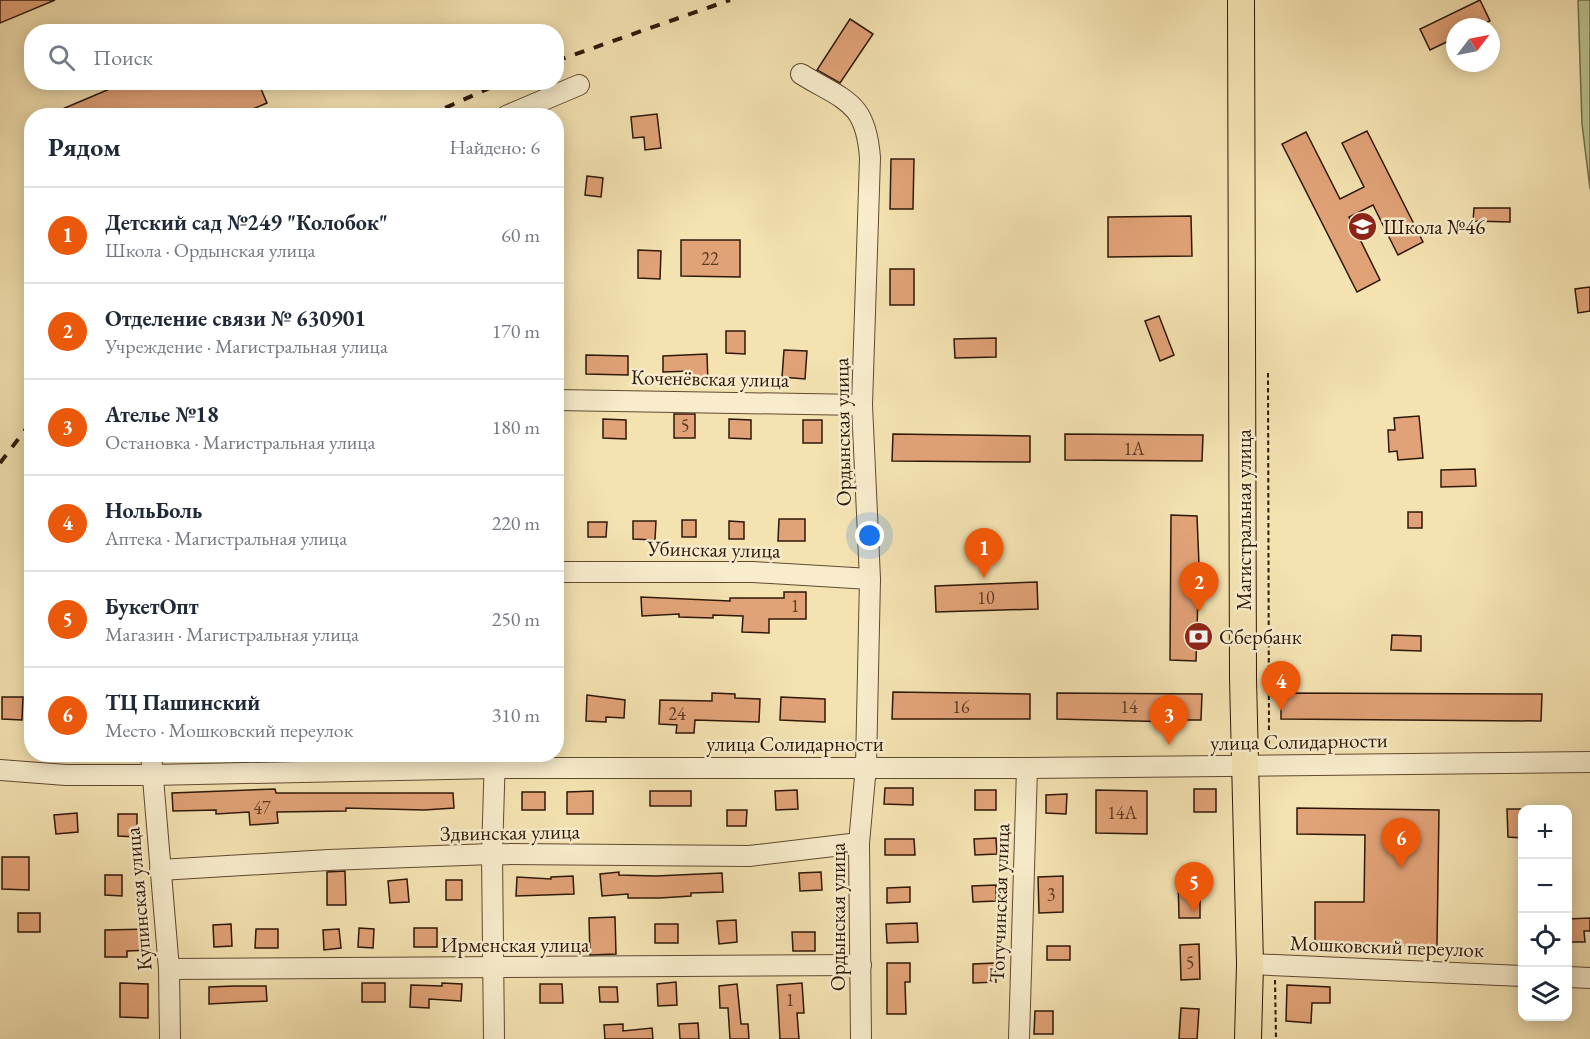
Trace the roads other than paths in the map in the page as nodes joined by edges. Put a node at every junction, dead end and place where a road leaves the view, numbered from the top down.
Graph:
1 (1241, 0) edge
2 (801, 74) dead end
3 (579, 85) dead end
4 (525, 108) edge
5 (564, 400) edge
6 (862, 405) junction
7 (564, 572) edge
8 (870, 579) junction
9 (151, 762) edge
10 (472, 762) edge
11 (495, 762) edge
12 (564, 762) edge
13 (1590, 762) edge
14 (866, 766) junction
15 (1257, 766) junction
16 (1027, 768) junction
17 (0, 770) edge
18 (151, 776) junction
19 (859, 843) junction
20 (492, 854) junction
21 (160, 870) junction
22 (861, 965) junction
23 (1262, 965) junction
24 (169, 969) junction
25 (492, 969) junction
26 (1518, 976) edge
27 (1572, 977) edge
28 (1590, 978) edge
29 (170, 1039) edge
30 (494, 1039) edge
31 (861, 1039) edge
32 (1019, 1039) edge
33 (1248, 1039) edge

1 - 15 main road, Магистральная улица
2 - 6 street, Ордынская улица
3 - 4 street
5 - 6 street, Коченёвская улица
6 - 8 street, Ордынская улица
7 - 8 street, Убинская улица
8 - 14 street, Ордынская улица
9 - 18 street, Купинская улица
10 - 18 street, улица Солидарности
11 - 20 street
12 - 14 street, улица Солидарности
13 - 15 street, улица Солидарности
14 - 16 street, улица Солидарности
14 - 19 street, Ордынская улица
15 - 16 street, улица Солидарности
15 - 23 main road, Магистральная улица
16 - 32 street, Тогучинская улица
17 - 18 street, улица Солидарности
18 - 21 street, Купинская улица
19 - 20 street, Здвинская улица
19 - 22 street, Ордынская улица
20 - 21 street, Здвинская улица
20 - 25 street
21 - 24 street, Купинская улица
22 - 25 street, Ирменская улица
22 - 31 street, Ордынская улица
23 - 26 street, Мошковский переулок
23 - 33 main road, Магистральная улица
24 - 25 street, Ирменская улица
24 - 29 street, Купинская улица
25 - 30 street
27 - 28 street

